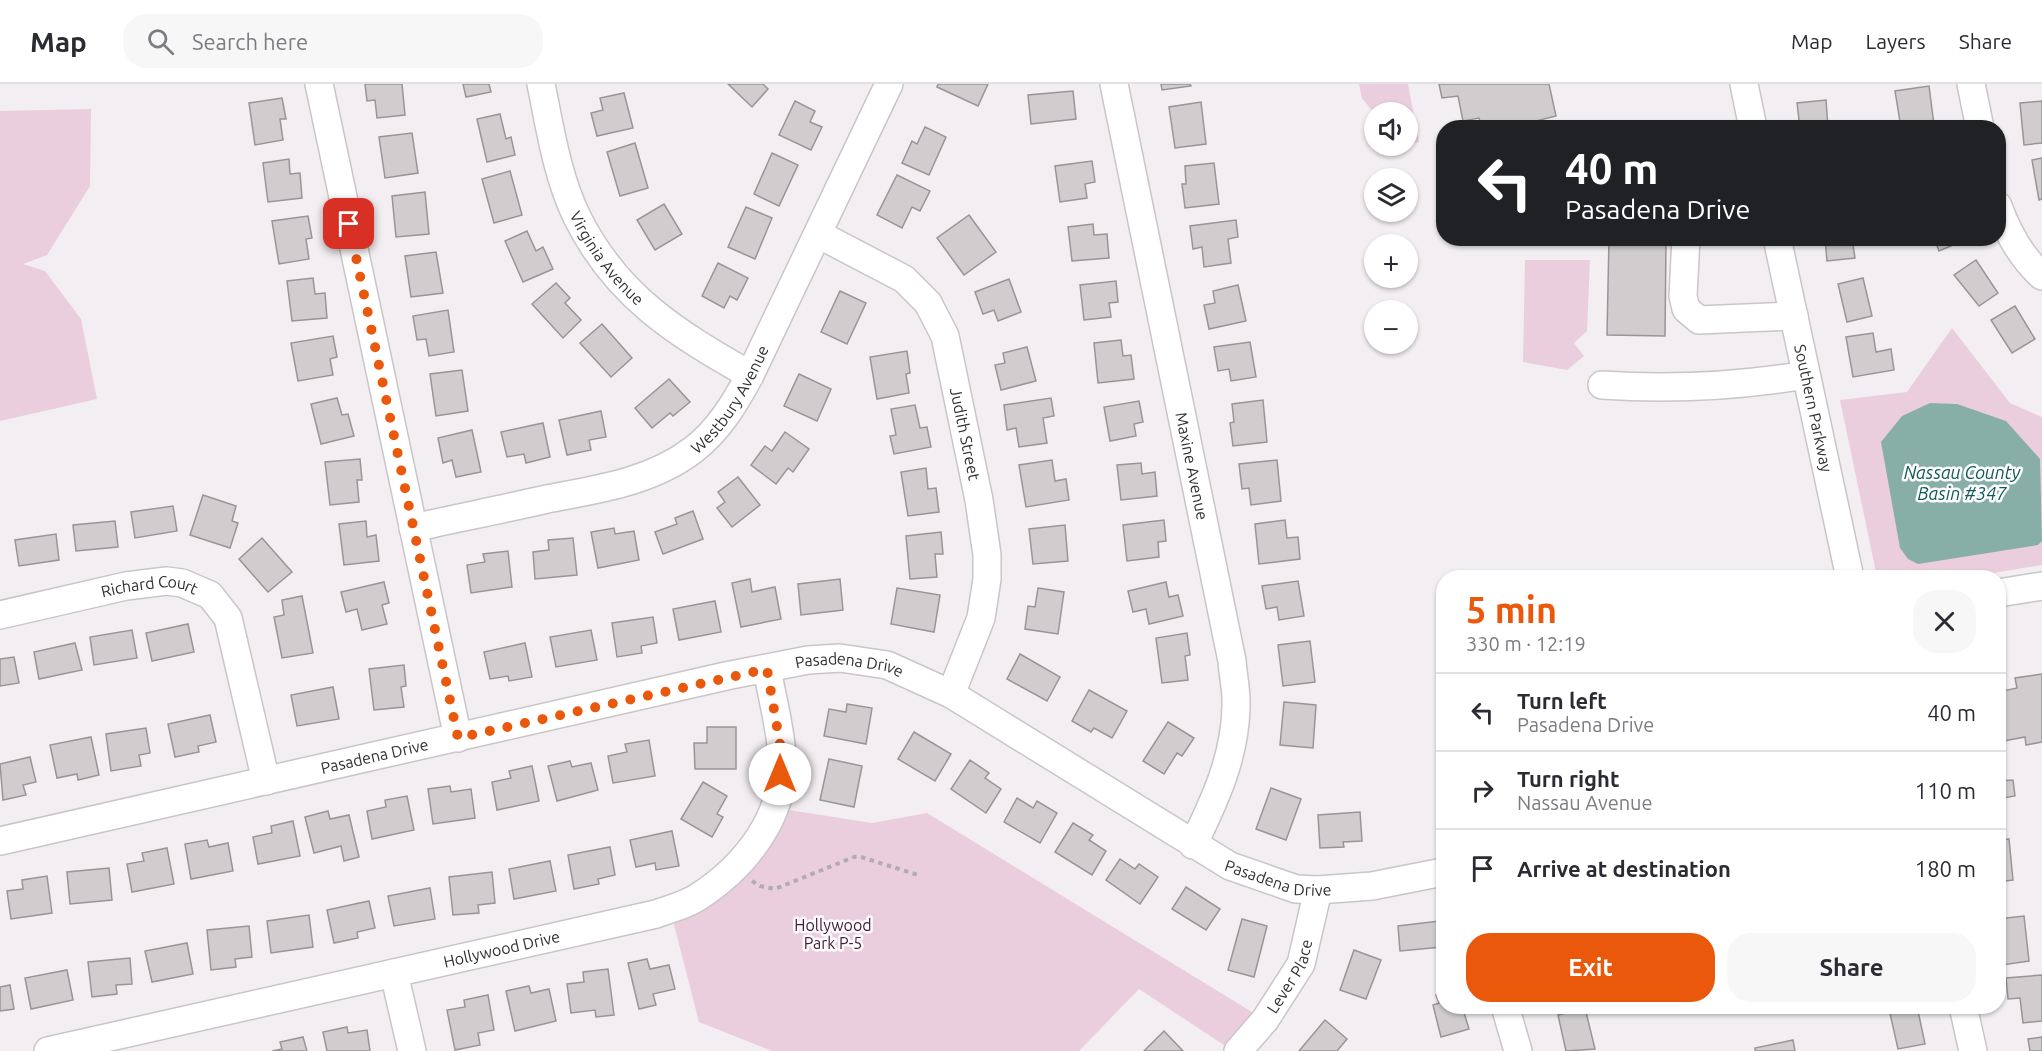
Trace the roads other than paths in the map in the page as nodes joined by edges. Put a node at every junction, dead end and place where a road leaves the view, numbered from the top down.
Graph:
1 (319, 84) edge
2 (541, 84) edge
3 (1114, 84) edge
4 (1744, 84) edge
5 (1971, 84) edge
6 (880, 87) edge
7 (1751, 120) edge
8 (1978, 120) edge
9 (2006, 226) edge
10 (818, 234) junction
11 (1686, 246) edge
12 (1779, 246) edge
13 (2042, 276) edge
14 (1794, 316) junction
15 (750, 375) junction
16 (1806, 375) junction
17 (1602, 385) dead end
18 (413, 528) junction
19 (1848, 570) edge
20 (2042, 586) edge
21 (2006, 592) edge
22 (0, 615) edge
23 (767, 669) junction
24 (951, 694) junction
25 (458, 738) junction
26 (266, 781) junction
27 (0, 841) edge
28 (1193, 845) junction
29 (1436, 873) edge
30 (1317, 890) junction
31 (394, 973) junction
32 (1507, 1014) edge
33 (1965, 1014) edge
34 (48, 1051) edge
35 (412, 1051) edge
36 (1238, 1051) edge
37 (1518, 1051) edge
38 (1973, 1051) edge

1 - 18 street
2 - 15 street, Virginia Avenue
3 - 28 street, Maxine Avenue
4 - 7 street
5 - 8 street
6 - 10 street, Westbury Avenue
9 - 13 street
10 - 15 street, Westbury Avenue
10 - 24 street, Judith Street
11 - 14 street
12 - 14 street, Southern Parkway
14 - 16 street, Southern Parkway
15 - 18 street, Westbury Avenue
16 - 17 street
16 - 19 street, Southern Parkway
18 - 25 street
20 - 21 street
22 - 26 street, Richard Court
23 - 24 street, Pasadena Drive
23 - 25 street, Pasadena Drive
23 - 31 street, Hollywood Drive
24 - 28 street, Pasadena Drive
25 - 26 street, Pasadena Drive
26 - 27 street, Pasadena Drive
28 - 30 street, Pasadena Drive
29 - 30 street, Pasadena Drive
30 - 36 street, Lever Place
31 - 34 street, Hollywood Drive
31 - 35 street
32 - 37 street
33 - 38 street

